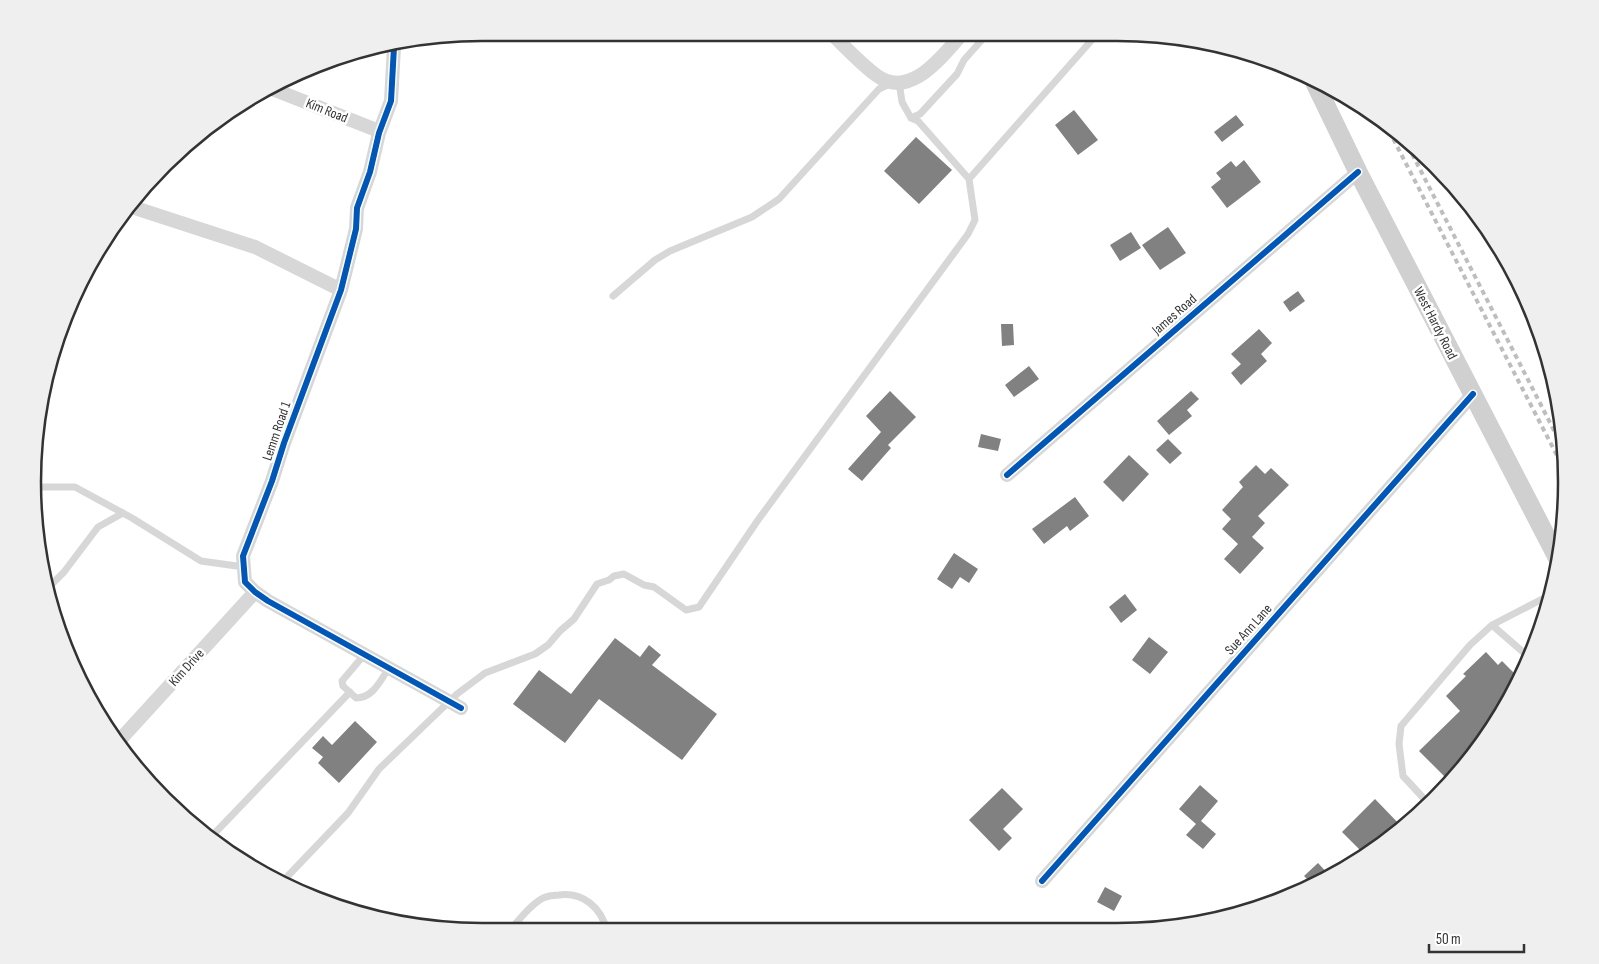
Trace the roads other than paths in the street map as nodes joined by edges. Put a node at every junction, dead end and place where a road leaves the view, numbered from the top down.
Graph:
1 (839, 41) edge
2 (956, 41) edge
3 (981, 41) edge
4 (1091, 41) edge
5 (394, 50) edge
6 (896, 82) junction
7 (1319, 90) edge
8 (279, 91) edge
9 (911, 118) junction
10 (379, 131) junction
11 (1358, 172) junction
12 (969, 179) junction
13 (137, 208) edge
14 (341, 290) junction
15 (613, 296) dead end
16 (1473, 394) junction
17 (1006, 475) dead end
18 (41, 487) edge
19 (123, 513) junction
20 (1553, 548) edge
21 (244, 567) junction
22 (53, 583) edge
23 (255, 592) junction
24 (1542, 599) edge
25 (1492, 625) junction
26 (1523, 652) edge
27 (364, 655) junction
28 (389, 668) junction
29 (350, 692) junction
30 (455, 705) junction
31 (123, 737) edge
32 (1424, 799) edge
33 (215, 833) edge
34 (287, 877) edge
35 (1042, 881) dead end
36 (516, 923) edge
37 (605, 923) edge

1 - 6 street
2 - 6 street
3 - 9 lane
4 - 12 lane
5 - 10 street, Lemm Road 1
6 - 9 lane
6 - 15 lane
7 - 11 main road, West Hardy Road
8 - 10 street, Kim Road
9 - 12 lane
10 - 14 street, Lemm Road 1
11 - 16 main road, West Hardy Road
11 - 17 street, James Road
12 - 30 lane
13 - 14 street
14 - 21 street, Lemm Road 1
16 - 20 main road, West Hardy Road
16 - 35 street, Sue Ann Lane
18 - 19 lane
19 - 21 lane
19 - 22 lane
21 - 23 street, Lemm Road 1
23 - 27 street
23 - 31 street, Kim Drive
24 - 25 lane
25 - 26 lane
25 - 32 lane
27 - 28 street
27 - 29 lane
28 - 29 lane
28 - 30 street
29 - 33 lane
30 - 34 lane
36 - 37 lane

